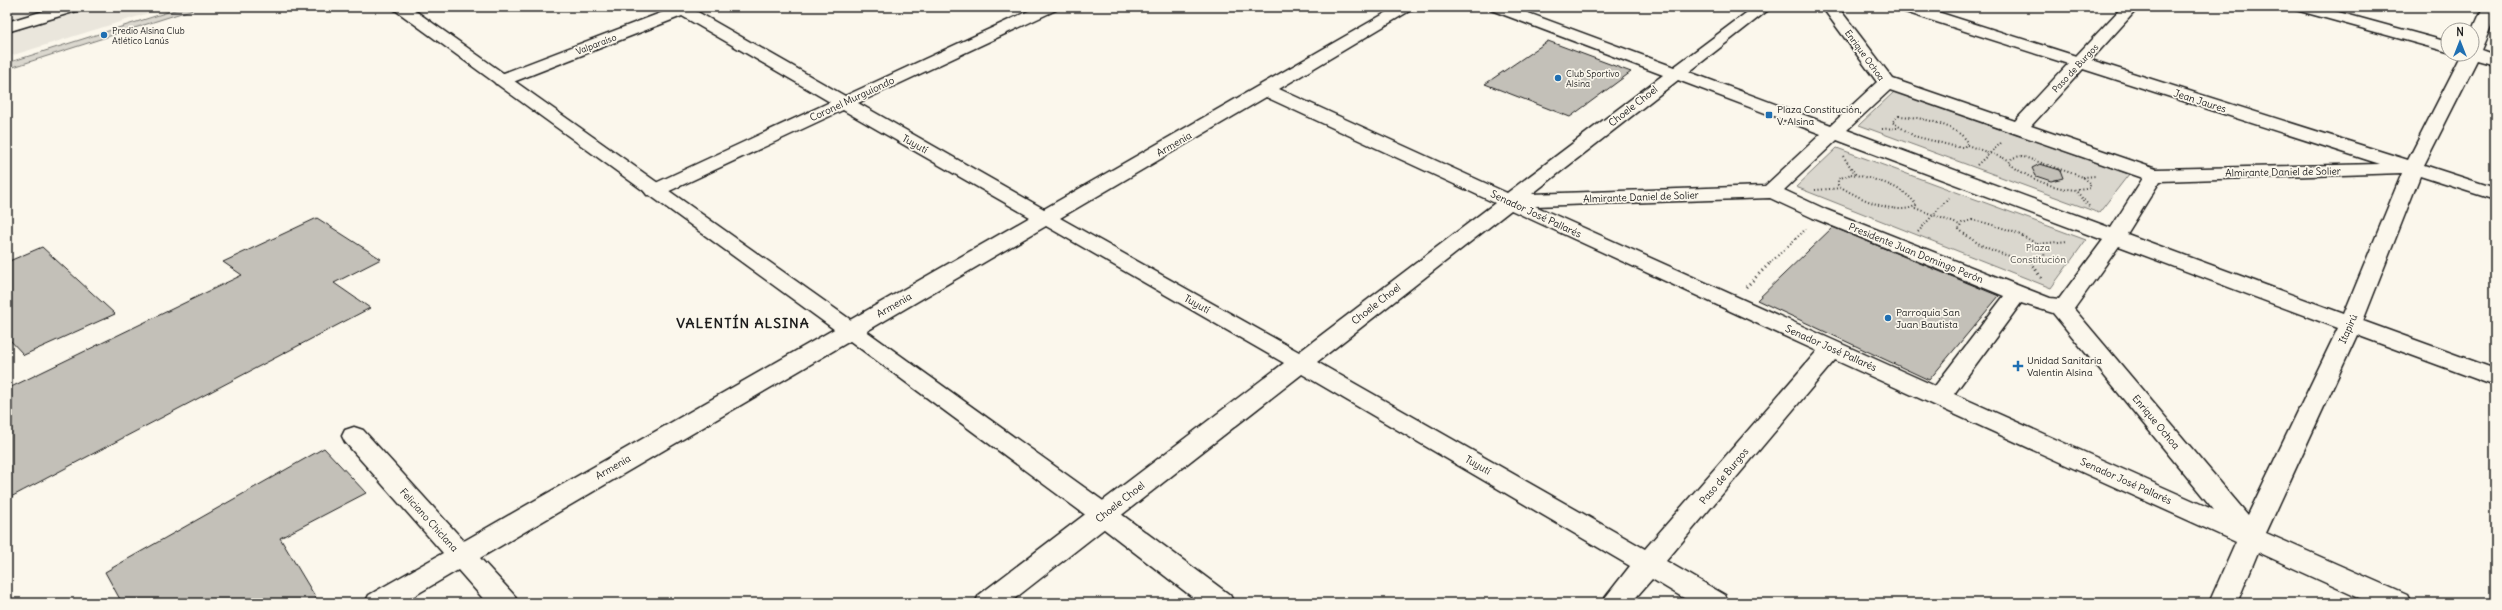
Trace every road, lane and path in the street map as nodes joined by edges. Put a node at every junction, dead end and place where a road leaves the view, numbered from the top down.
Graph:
1 (74, 7) edge
2 (399, 7) edge
3 (1050, 7) edge
4 (1408, 7) edge
5 (1497, 7) edge
6 (1764, 7) edge
7 (1830, 7) edge
8 (1905, 7) edge
9 (2131, 7) edge
10 (2302, 7) edge
11 (2491, 7) edge
12 (684, 8) edge
13 (7, 27) edge
14 (2480, 34) edge
15 (2440, 45) edge
16 (2480, 55) edge
17 (2495, 60) edge
18 (2467, 62) edge
19 (2080, 63) junction
20 (1675, 74) junction
21 (502, 80) junction
22 (1887, 83) junction
23 (1266, 90) junction
24 (843, 104) junction
25 (2018, 128) junction
26 (1834, 132) junction
27 (1967, 145) junction
28 (1989, 153) junction
29 (2009, 160) junction
30 (2413, 169) junction
31 (2154, 175) junction
32 (1963, 181) junction
33 (654, 191) junction
34 (1772, 192) junction
35 (2495, 194) edge
36 (1509, 202) junction
37 (1915, 208) junction
38 (1820, 214) junction
39 (1933, 215) junction
40 (1046, 218) junction
41 (1960, 225) junction
42 (2115, 237) junction
43 (1904, 248) junction
44 (2017, 293) junction
45 (1729, 303) junction
46 (2061, 308) junction
47 (2351, 324) junction
48 (850, 330) junction
49 (1832, 348) junction
50 (1301, 362) junction
51 (2495, 378) edge
52 (1940, 396) junction
53 (354, 436) dead end
54 (1104, 515) junction
55 (2251, 537) junction
56 (461, 556) junction
57 (1650, 564) junction
58 (379, 603) edge
59 (504, 603) edge
60 (989, 603) edge
61 (1220, 603) edge
62 (1615, 603) edge
63 (1715, 603) edge
64 (2223, 603) edge
65 (2397, 603) edge

1 - 13 street
2 - 21 street
3 - 24 street, Coronel Murguiondo
4 - 23 street, Armenia
5 - 20 street
6 - 20 street, Choele Choel
7 - 22 street, Enrique Ochoa
8 - 19 street, Jean Jaures
9 - 19 street, Paso de Burgos
10 - 15 street
11 - 14 street, Itapirú
12 - 21 street, Valparaíso
12 - 24 street, Tuyutí
16 - 17 street
18 - 30 street, Itapirú
19 - 25 street, Paso de Burgos
19 - 30 street, Jean Jaures
20 - 26 street
20 - 36 street, Choele Choel
21 - 33 street
22 - 25 street
22 - 26 street
23 - 36 street, Senador José Pallarés
23 - 40 street, Armenia
24 - 33 street, Coronel Murguiondo
24 - 40 street, Tuyutí
25 - 28 path
25 - 31 street
26 - 32 street
26 - 34 street
27 - 27 path
27 - 28 path
28 - 29 path
28 - 32 path
29 - 29 path
30 - 31 street, Almirante Daniel de Solier
30 - 35 street, Jean Jaures
30 - 47 street, Itapirú
31 - 42 street
32 - 39 path
32 - 42 street
33 - 48 street
34 - 36 street, Almirante Daniel de Solier
34 - 38 street, Presidente Juan Domingo Perón
36 - 45 street, Senador José Pallarés
36 - 50 street, Choele Choel
37 - 37 path
37 - 39 path
38 - 43 street, Presidente Juan Domingo Perón
38 - 45 path
39 - 41 path
39 - 43 path
40 - 48 street, Armenia
40 - 50 street, Tuyutí
41 - 41 path
42 - 46 street
42 - 47 street
43 - 44 street, Presidente Juan Domingo Perón
44 - 46 street, Presidente Juan Domingo Perón
44 - 52 street
45 - 49 street, Senador José Pallarés
46 - 55 street, Enrique Ochoa
47 - 51 street
47 - 55 street, Itapirú
48 - 54 street
48 - 56 street, Armenia
49 - 52 street, Senador José Pallarés
49 - 57 street, Paso de Burgos
50 - 54 street, Choele Choel
50 - 57 street, Tuyutí
52 - 55 street, Senador José Pallarés
53 - 56 street, Feliciano Chiclana
54 - 60 street, Choele Choel
54 - 61 street
55 - 64 street, Itapirú
55 - 65 street, Senador José Pallarés
56 - 58 street, Armenia
56 - 59 street, Feliciano Chiclana
57 - 62 street, Paso de Burgos
57 - 63 street, Tuyutí

